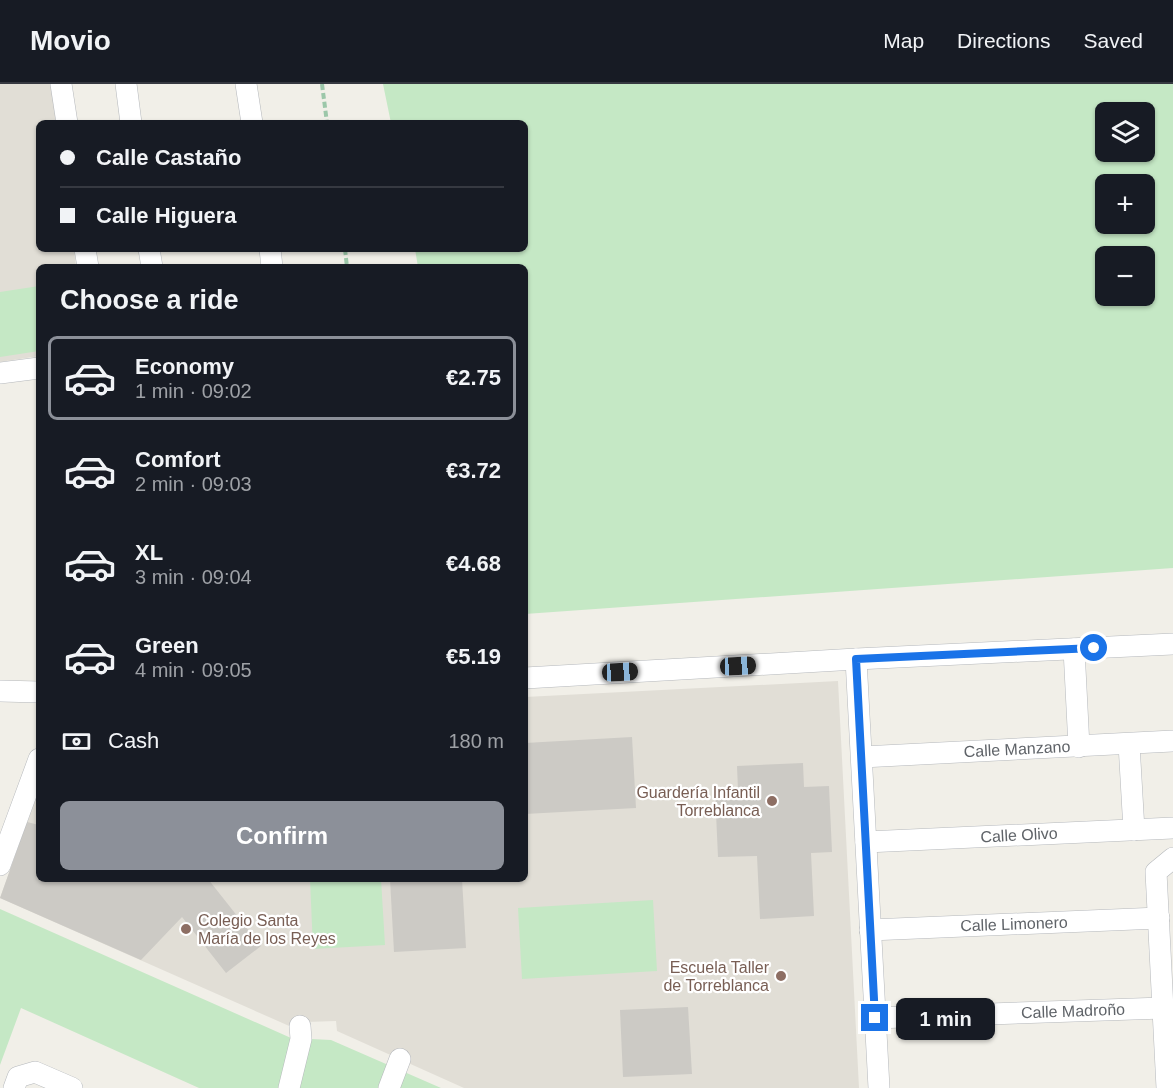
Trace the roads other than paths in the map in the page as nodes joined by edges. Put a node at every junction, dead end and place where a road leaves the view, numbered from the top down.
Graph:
1 (61, 84) edge
2 (126, 84) edge
3 (246, 84) edge
4 (67, 120) edge
5 (131, 120) edge
6 (252, 120) edge
7 (36, 368) edge
8 (0, 373) edge
9 (1173, 644) edge
10 (1074, 649) junction
11 (856, 659) junction
12 (528, 678) edge
13 (0, 691) edge
14 (36, 692) edge
15 (1173, 741) edge
16 (1129, 744) junction
17 (1079, 747) junction
18 (862, 757) junction
19 (36, 767) edge
20 (1173, 828) edge
21 (1134, 830) junction
22 (866, 842) junction
23 (1173, 858) edge
24 (0, 865) edge
25 (1159, 918) junction
26 (870, 930) junction
27 (1163, 1008) junction
28 (875, 1018) junction
29 (300, 1026) dead end
30 (400, 1059) dead end
31 (16, 1083) edge
32 (72, 1088) edge
33 (289, 1088) edge
34 (389, 1088) edge
35 (879, 1088) edge
36 (1167, 1088) edge

1 - 4 street
2 - 5 street
3 - 6 street
7 - 8 street
9 - 10 street
10 - 11 street
10 - 17 street
11 - 12 street
11 - 18 street
13 - 14 street
15 - 16 street, Calle Manzano
16 - 17 street, Calle Manzano
16 - 21 street
17 - 18 street, Calle Manzano
18 - 22 street
19 - 24 street
20 - 21 street, Calle Olivo
21 - 22 street, Calle Olivo
22 - 26 street
23 - 25 street
25 - 26 street, Calle Limonero
25 - 27 street
26 - 28 street
27 - 28 street, Calle Madroño
27 - 36 street
28 - 35 street
29 - 33 street
30 - 34 street
31 - 32 street

